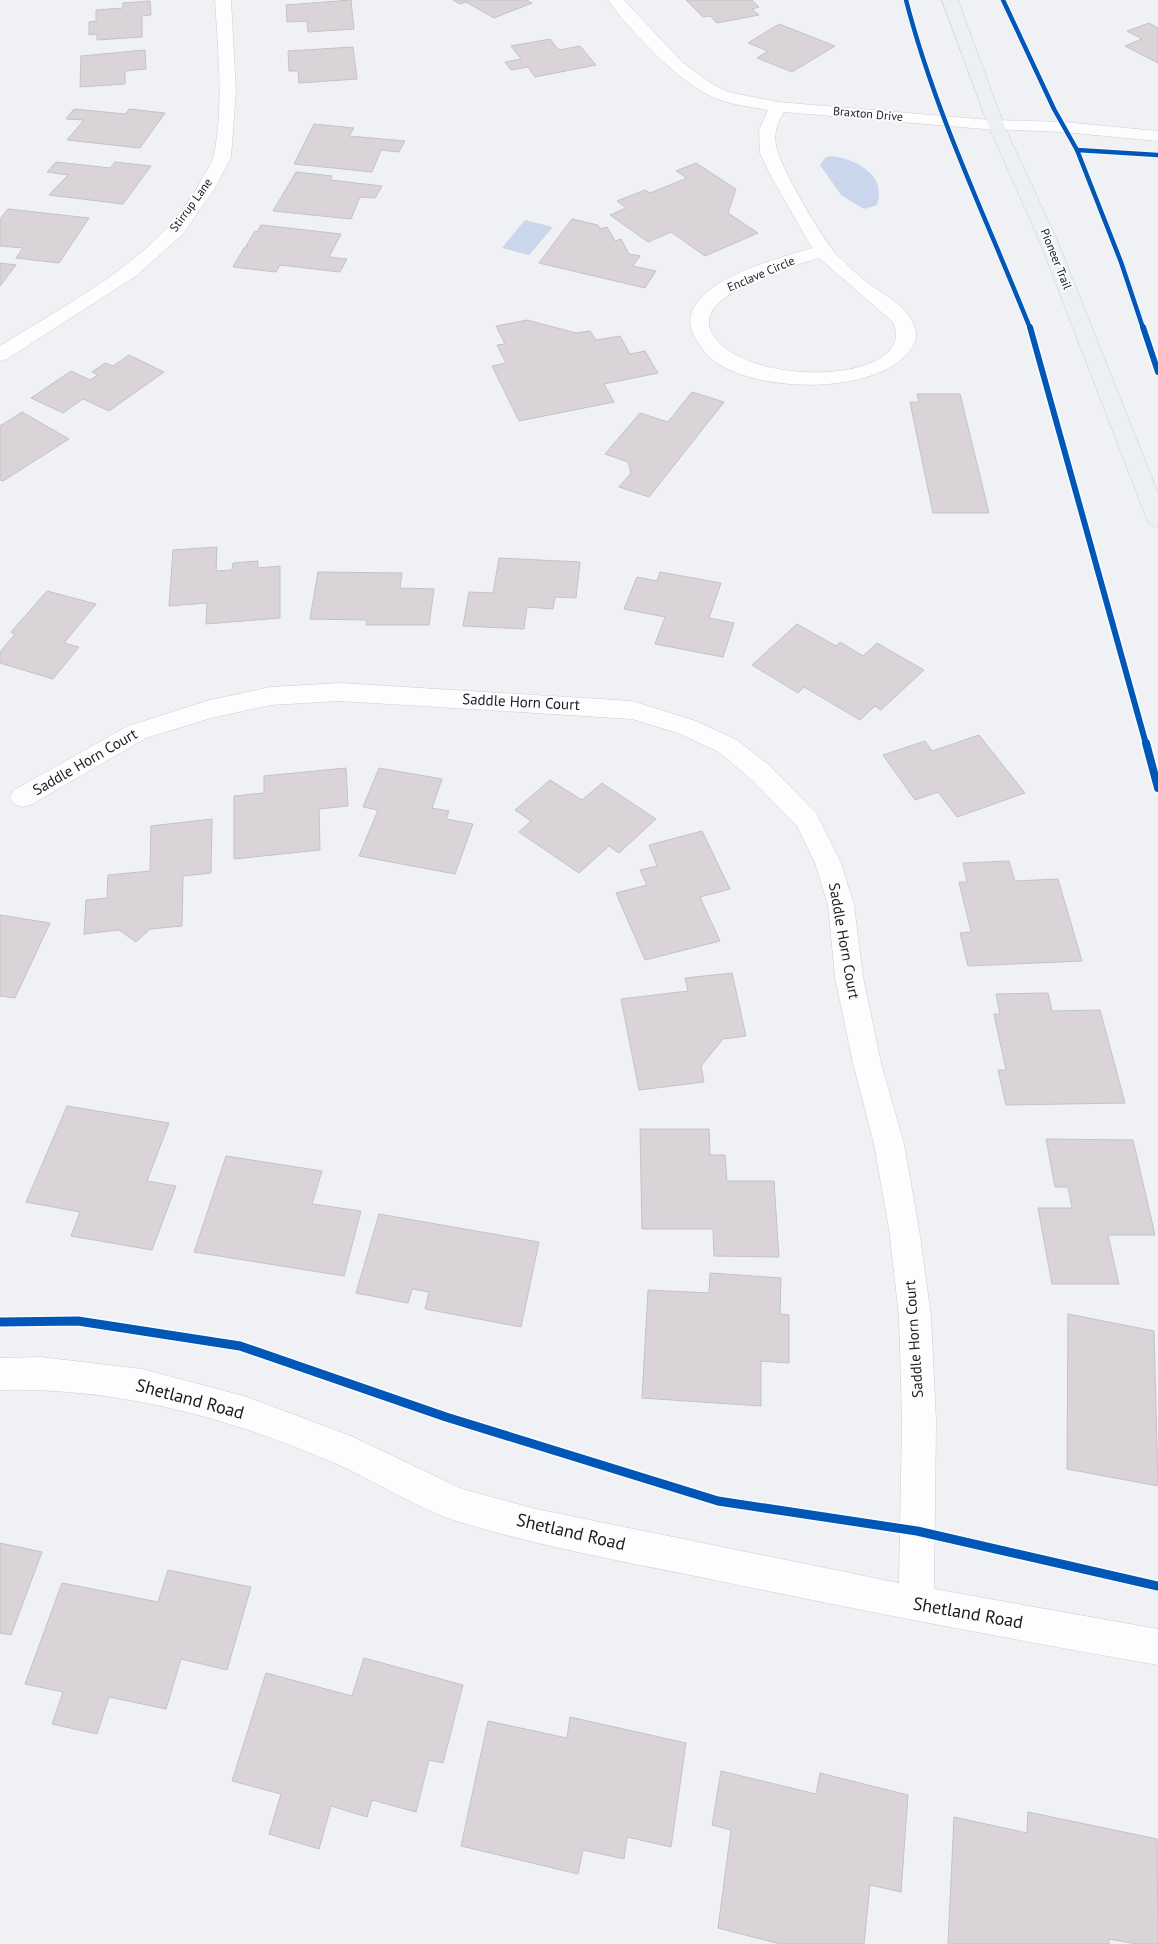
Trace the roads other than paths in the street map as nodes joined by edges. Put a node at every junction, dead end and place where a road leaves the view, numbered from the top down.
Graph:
1 (223, 0) edge
2 (616, 0) edge
3 (950, 0) edge
4 (778, 107) junction
5 (996, 124) junction
6 (1158, 136) edge
7 (823, 251) junction
8 (0, 355) edge
9 (1158, 520) edge
10 (23, 798) dead end
11 (0, 1374) edge
12 (916, 1604) junction
13 (1158, 1647) edge

1 - 8 street, Stirrup Lane
2 - 4 street, Braxton Drive
3 - 5 main road, Pioneer Trail
4 - 5 street, Braxton Drive
4 - 7 street, Enclave Circle
5 - 6 street, Braxton Drive
5 - 9 main road, Pioneer Trail
7 - 7 street, Enclave Circle
10 - 12 street, Saddle Horn Court
11 - 12 street, Shetland Road
12 - 13 street, Shetland Road

